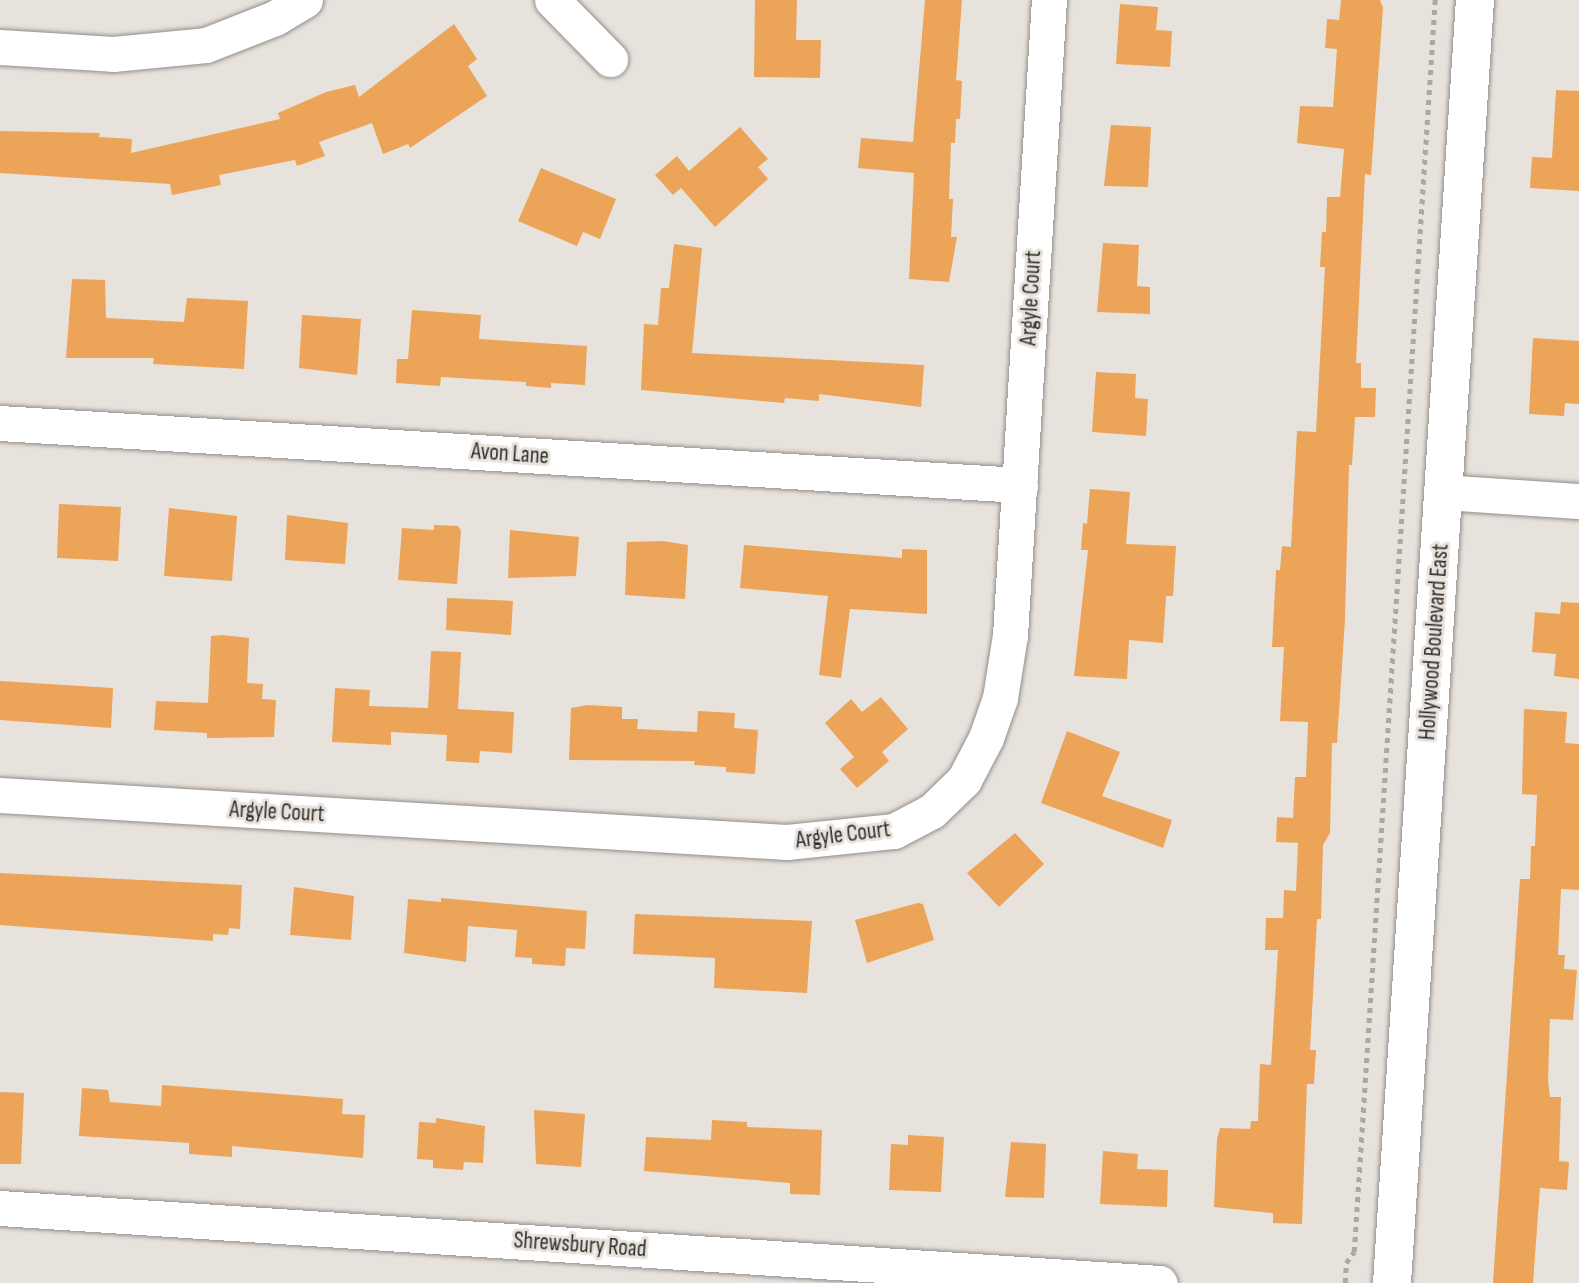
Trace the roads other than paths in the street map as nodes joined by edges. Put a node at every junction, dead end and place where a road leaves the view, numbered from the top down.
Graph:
1 (305, 0) edge
2 (552, 0) edge
3 (1049, 0) edge
4 (1475, 0) edge
5 (0, 47) edge
6 (610, 60) dead end
7 (0, 423) edge
8 (1020, 485) junction
9 (1443, 492) junction
10 (1579, 501) edge
11 (0, 795) edge
12 (0, 1208) edge
13 (1160, 1283) edge
14 (1392, 1283) edge

1 - 5 street
2 - 6 street
3 - 8 street, Argyle Court
4 - 9 street, Hollywood Boulevard East
7 - 8 street, Avon Lane
8 - 11 street, Argyle Court
9 - 10 street
9 - 14 street, Hollywood Boulevard East
12 - 13 street, Shrewsbury Road

